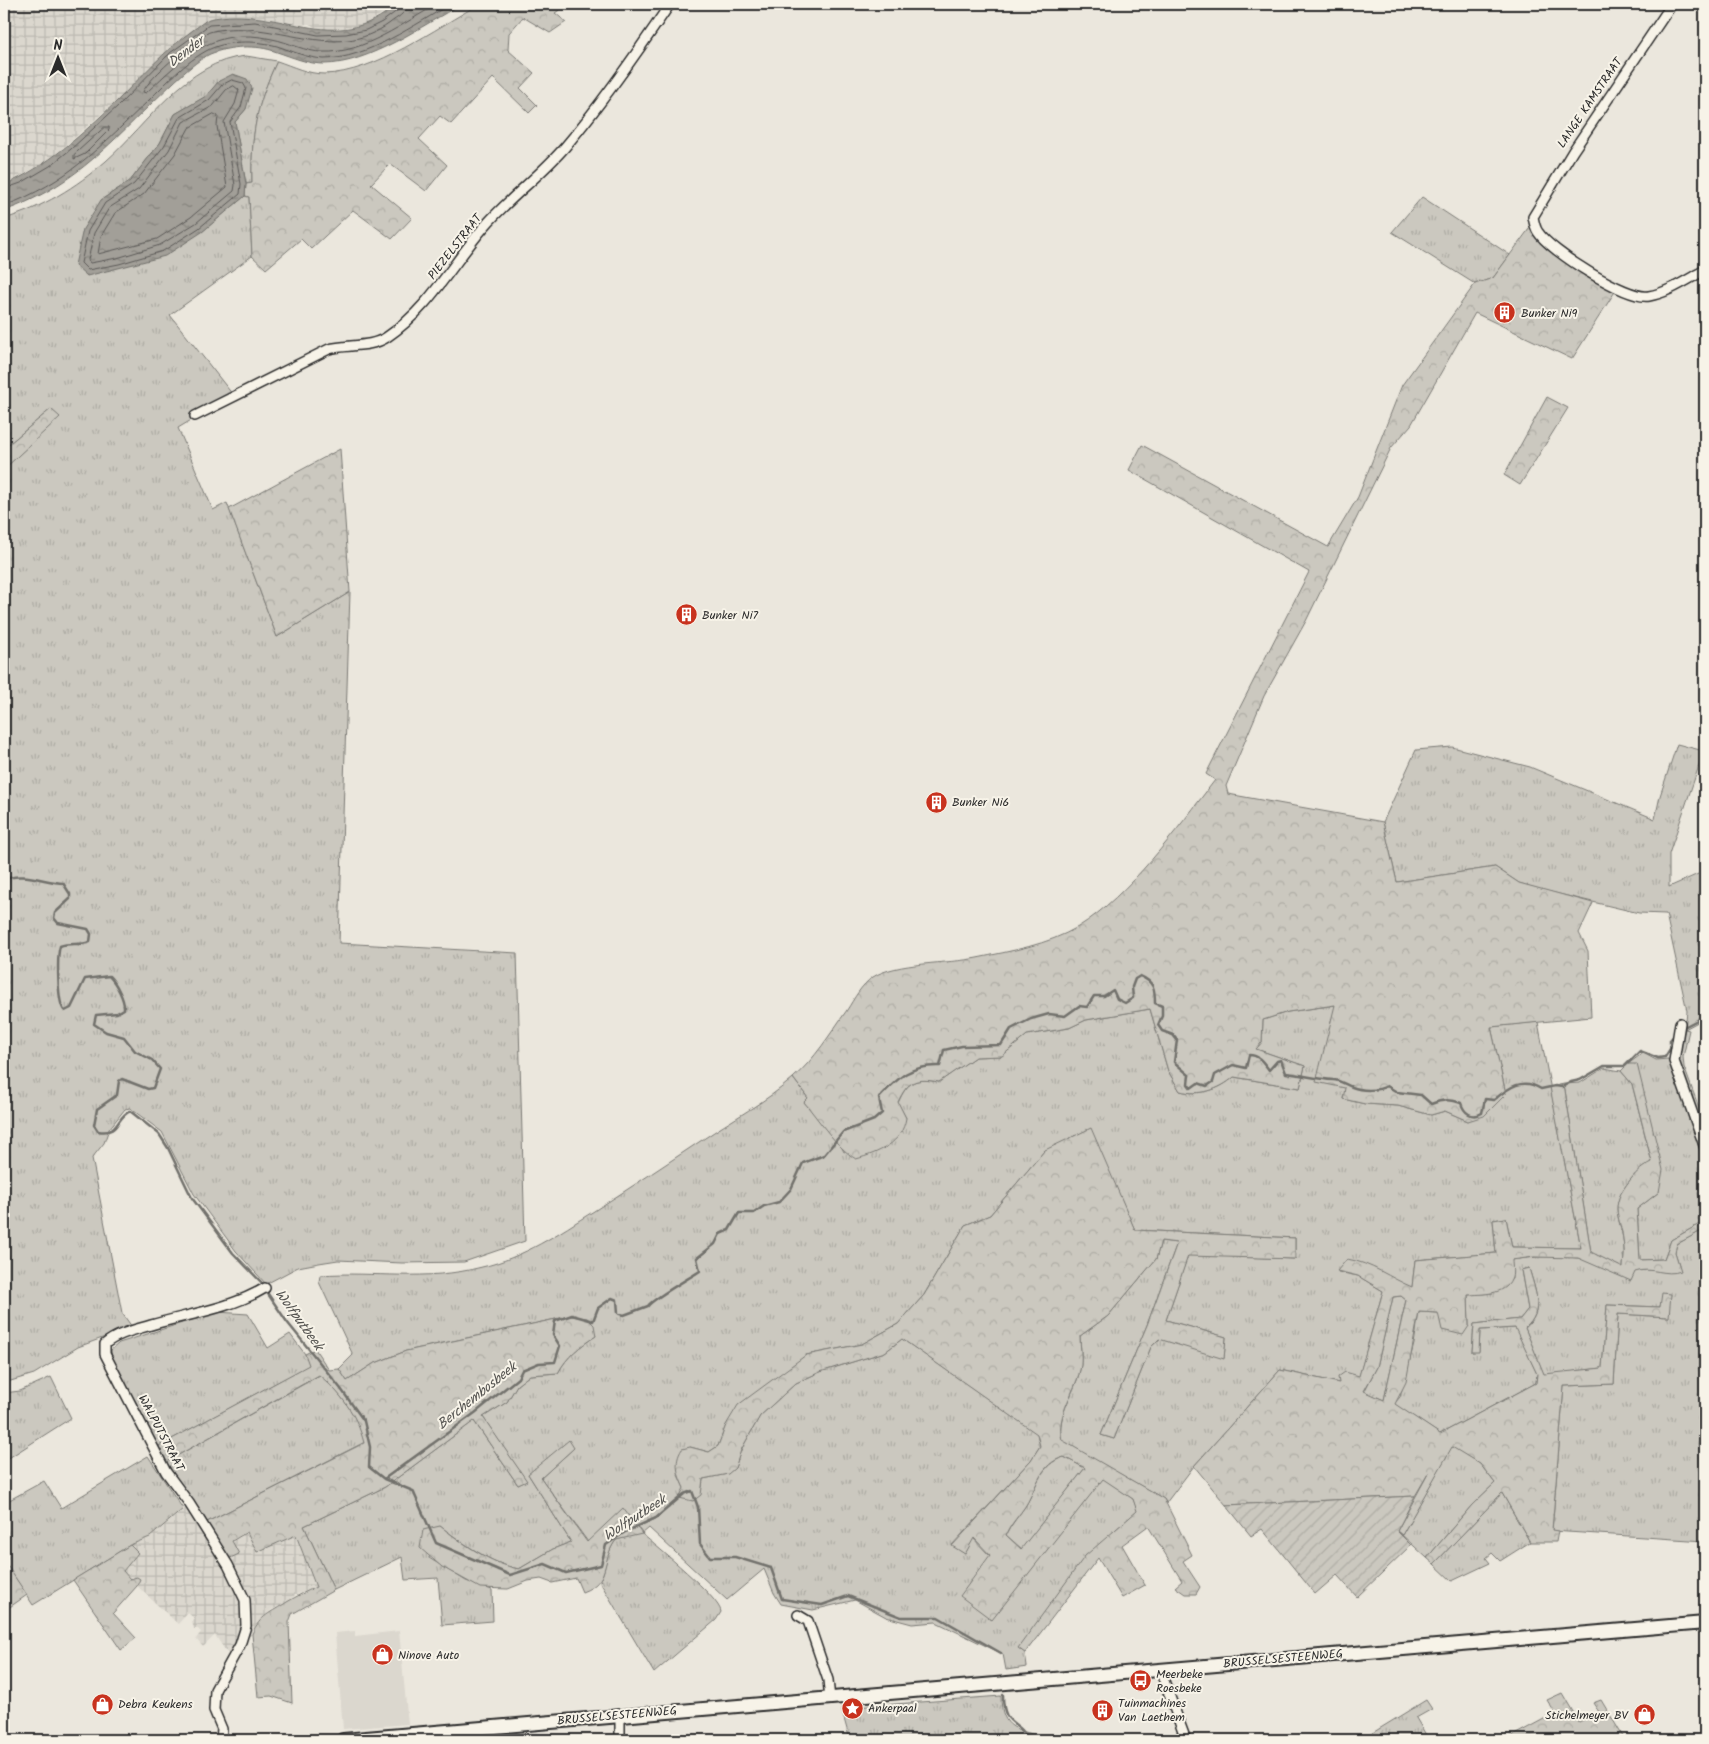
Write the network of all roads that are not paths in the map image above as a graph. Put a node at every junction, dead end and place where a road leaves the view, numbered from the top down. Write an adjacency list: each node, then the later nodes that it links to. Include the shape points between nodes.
1 (670, 4): 4 (street, PIEZELSTRAAT, via 615,83 564,147 484,227 443,284 388,337 368,344 329,349)
2 (1672, 4): 3 (street, LANGE KAMSTRAAT, via 1573,151 1533,217 1538,232 1561,253 1631,294 1650,296)
3 (1705, 270)
4 (194, 416)
5 (1680, 1023): 6 (street, via 1674,1061)
6 (1705, 1148)
7 (265, 1288): 14 (street, WALPUTSTRAAT, via 235,1303 113,1337 105,1344 105,1354 166,1472 228,1565 245,1600 246,1626 240,1645 214,1695 214,1710 222,1729)
8 (798, 1614): 11 (street, via 808,1621 828,1680)
9 (1705, 1623): 10 (main road, BRUSSELSESTEENWEG)
10 (1160, 1670): 11 (main road, BRUSSELSESTEENWEG); 17 (street)
11 (830, 1699): 12 (main road, BRUSSELSESTEENWEG)
12 (620, 1715): 13 (main road, BRUSSELSESTEENWEG); 16 (street)
13 (378, 1739): 15 (main road, BRUSSELSESTEENWEG)
14 (221, 1740)
15 (343, 1740)
16 (620, 1740)
17 (1186, 1740)

